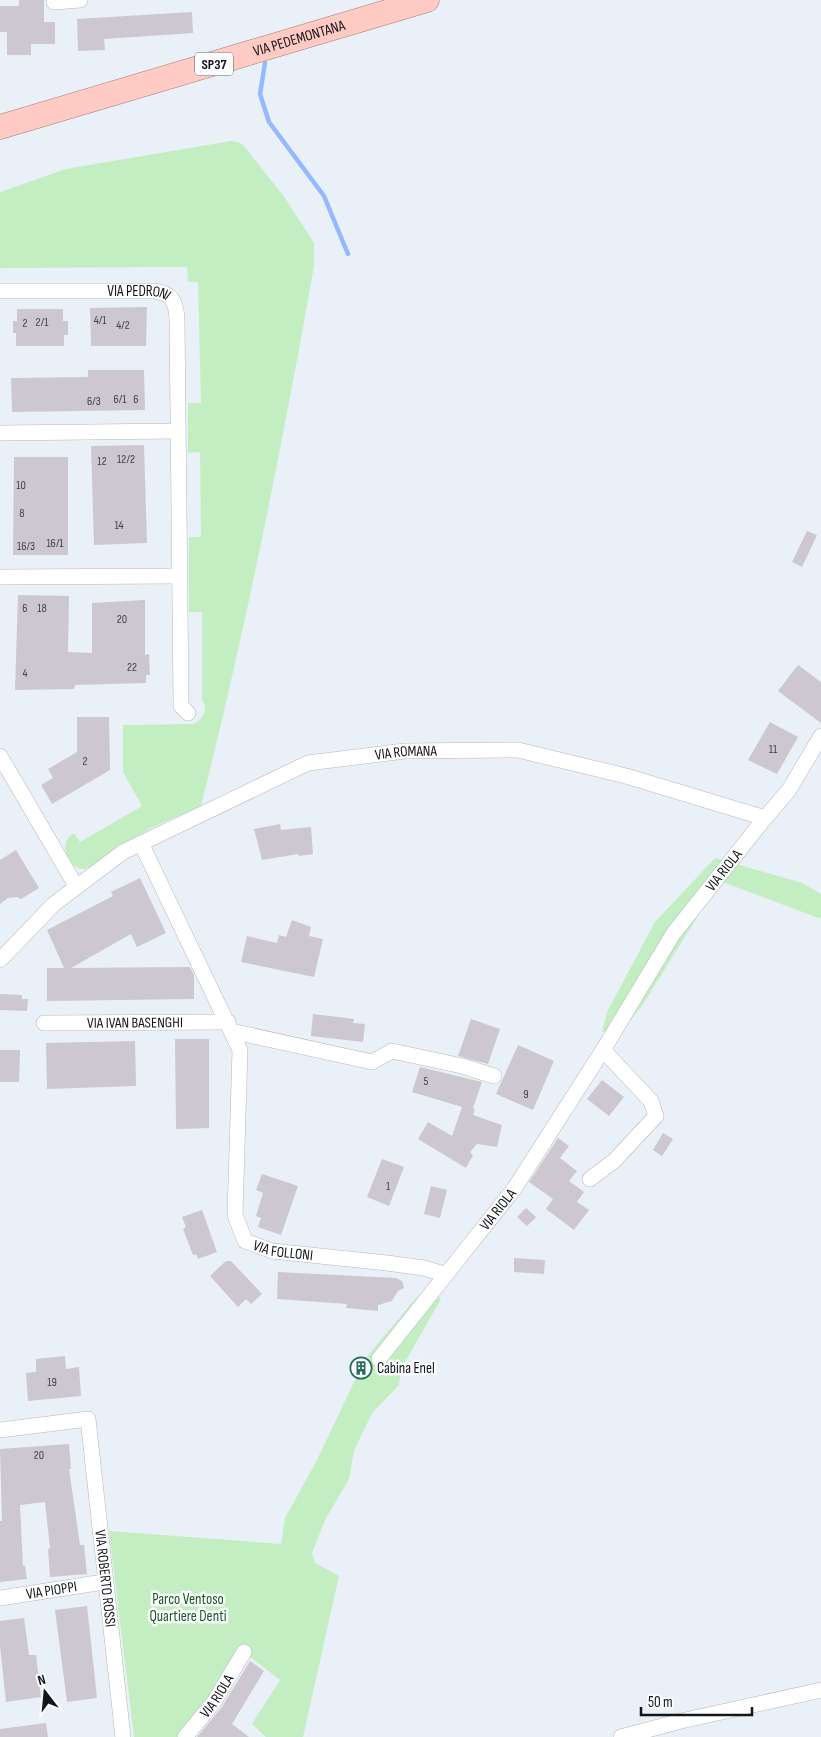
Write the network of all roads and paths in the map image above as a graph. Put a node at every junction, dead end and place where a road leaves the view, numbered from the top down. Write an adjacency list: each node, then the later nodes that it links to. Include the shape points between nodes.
1 (80, 0): 3 (street)
2 (427, 0): 4 (main road, VIA PEDEMONTANA / SP37)
3 (54, 2)
4 (0, 128)
5 (0, 291): 6 (street, VIA PEDRONI, via 154,291 168,294 176,309)
6 (178, 431): 7 (street); 8 (street, VIA PEDRONI)
7 (0, 433)
8 (179, 576): 9 (street); 10 (street, VIA PEDRONI, via 180,701)
9 (0, 577)
10 (188, 713)
11 (821, 736): 13 (street, via 789,790)
12 (0, 756): 15 (street)
13 (765, 818): 14 (street, VIA ROMANA, via 626,776 518,750 405,751 308,763); 19 (street, VIA RIOLA, via 673,934)
14 (141, 843): 15 (street, VIA ROMANA); 18 (street, VIA FOLLONI)
15 (76, 886): 16 (street, VIA ROMANA)
16 (0, 960)
17 (44, 1023): 18 (street, VIA IVAN BASENGHI)
18 (230, 1027): 20 (street, via 372,1062 392,1051); 22 (street, VIA FOLLONI, via 240,1050 235,1215 245,1240 272,1252 388,1263)
19 (603, 1050): 21 (street, via 651,1101 656,1116 614,1161); 22 (street, VIA RIOLA, via 514,1188)
20 (494, 1076)
21 (590, 1178)
22 (444, 1274): 23 (street, VIA RIOLA)
23 (379, 1359)
24 (0, 1430): 25 (street, VIA ROBERTO ROSSI, via 88,1420)
25 (104, 1582): 26 (street, VIA PIOPPI); 30 (street, VIA ROBERTO ROSSI)
26 (0, 1598)
27 (244, 1652): 31 (street, VIA RIOLA, via 214,1702)
28 (821, 1690): 29 (street)
29 (659, 1732): 32 (street)
30 (123, 1737)
31 (185, 1737)
32 (621, 1737)

